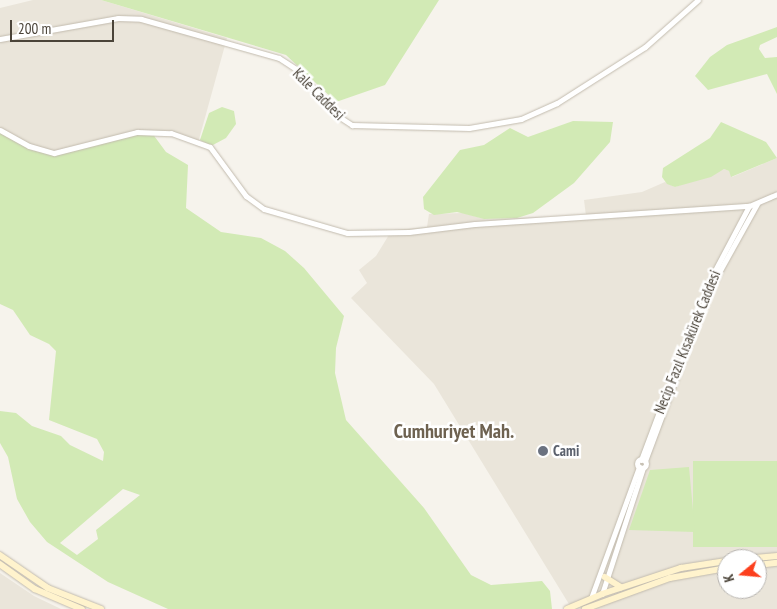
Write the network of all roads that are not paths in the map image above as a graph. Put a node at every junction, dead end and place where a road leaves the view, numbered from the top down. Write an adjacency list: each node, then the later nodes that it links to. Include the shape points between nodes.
1 (698, 0): 2 (street, Kale Caddesi, via 645,47 557,104 521,119 469,128 352,125 338,116 296,69 278,58 141,19 118,18)
2 (0, 39)
3 (0, 130): 6 (street, via 35,148 54,153 137,132 171,133 210,147 246,196 264,209 347,233 409,232 474,224)
4 (777, 194): 5 (street)
5 (756, 204): 6 (street); 7 (street, Necip Fazıl Kısakürek Caddesi, via 704,302)
6 (750, 206): 7 (street, Necip Fazıl Kısakürek Caddesi, via 700,302)
7 (643, 460): 8 (street)
8 (641, 468): 13 (street); 16 (street)
9 (0, 555): 20 (main road, via 48,588)
10 (717, 562): 14 (main road, via 680,568)
11 (0, 564): 19 (main road, via 35,589)
12 (717, 570): 17 (main road, via 678,576)
13 (605, 577): 14 (main road); 15 (street)
14 (621, 587): 15 (main road)
15 (602, 594): 16 (main road); 17 (main road)
16 (591, 598): 18 (main road); 21 (main road)
17 (604, 602): 18 (main road)
18 (594, 606): 22 (main road)
19 (82, 609)
20 (101, 609)
21 (567, 609)
22 (585, 609)

